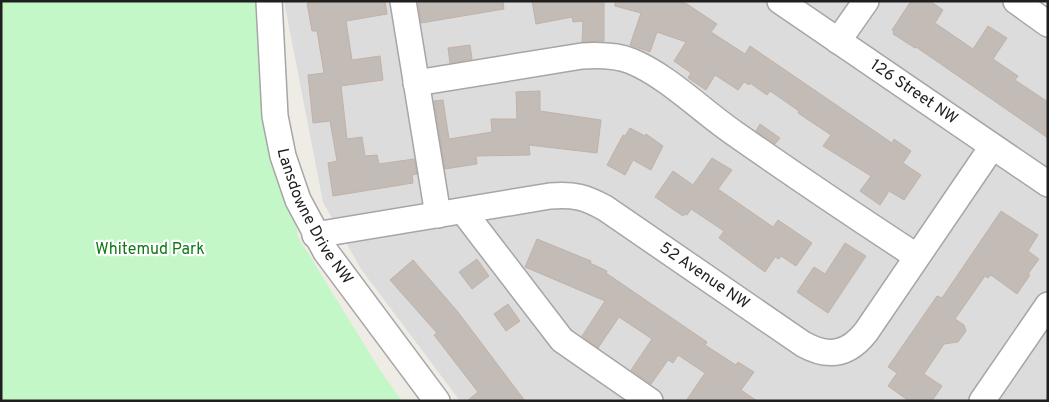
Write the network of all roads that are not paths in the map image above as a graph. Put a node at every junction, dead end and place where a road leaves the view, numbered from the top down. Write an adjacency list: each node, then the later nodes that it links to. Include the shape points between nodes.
1 (268, 1): 13 (street, Lansdowne Drive NW, via 278,136 293,188)
2 (404, 1): 8 (street)
3 (780, 1): 7 (street, 126 Street NW)
4 (866, 1): 7 (street)
5 (1016, 1): 6 (street)
6 (1048, 24)
7 (838, 41): 9 (street, 126 Street NW)
8 (416, 82): 12 (street); 14 (street, via 582,56 628,60 658,76 733,132)
9 (992, 147): 10 (street, 126 Street NW); 14 (street, 52 Avenue NW)
10 (1048, 184)
11 (463, 211): 12 (street, 52 Avenue NW); 14 (street, 52 Avenue NW, via 550,196 584,197 605,208 803,344 829,353 845,349 861,339); 17 (street, via 562,340)
12 (438, 215): 13 (street, 52 Avenue NW)
13 (315, 235): 16 (street, Lansdowne Drive NW)
14 (916, 256)
15 (1048, 304): 18 (street)
16 (437, 401)
17 (650, 401)
18 (982, 401)

